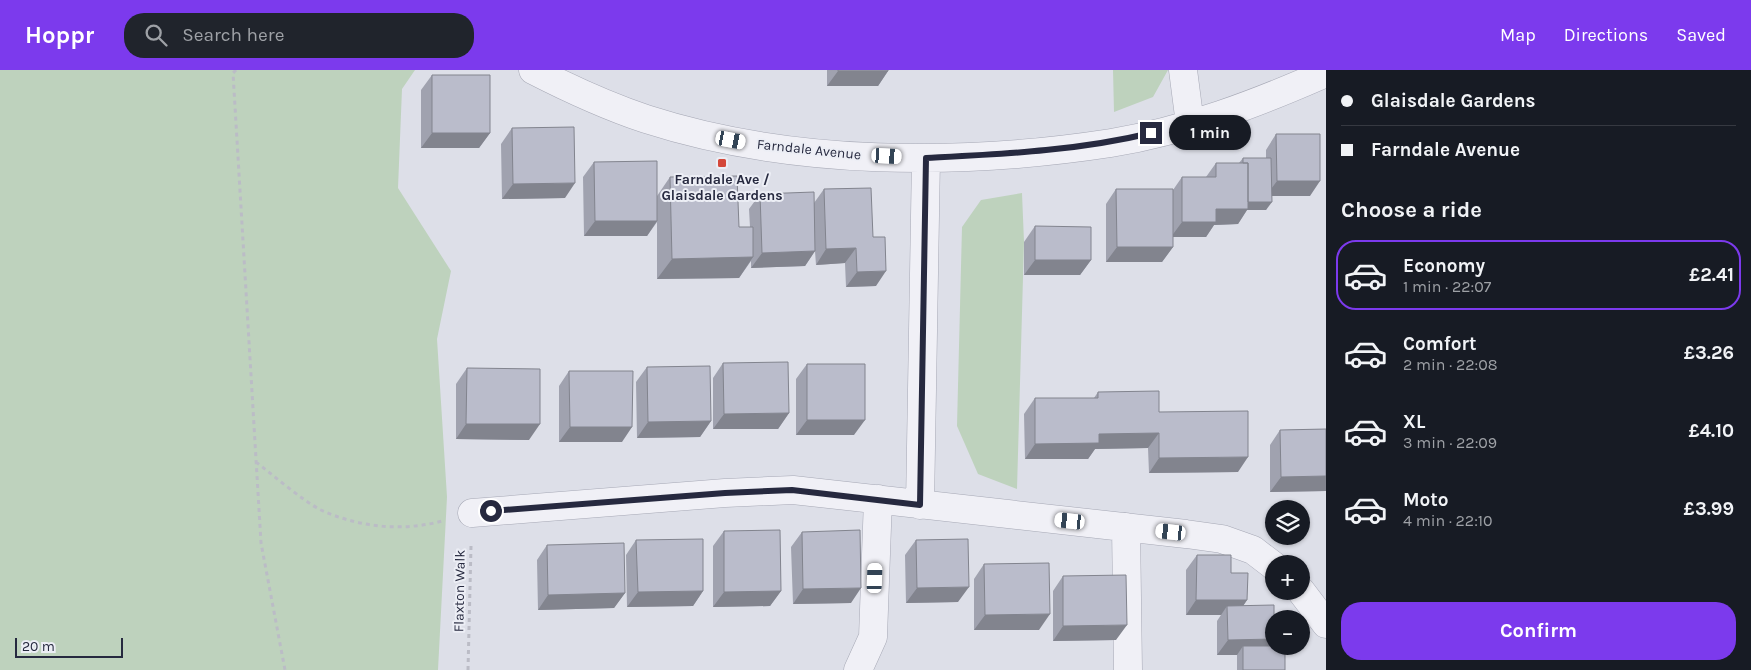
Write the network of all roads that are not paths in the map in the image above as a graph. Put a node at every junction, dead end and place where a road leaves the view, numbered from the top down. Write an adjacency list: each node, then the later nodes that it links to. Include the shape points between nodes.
1 (533, 70): 5 (street, Farndale Avenue, via 586,96 629,112 715,137 777,149)
2 (1183, 70): 4 (street)
3 (1326, 73): 4 (street, Farndale Avenue, via 1268,99)
4 (1190, 124): 5 (street, Farndale Avenue, via 1113,142 1026,153)
5 (926, 158): 7 (street)
6 (878, 499): 7 (street); 8 (street, via 792,490); 13 (street, via 873,637)
7 (920, 505): 9 (street)
8 (472, 513)
9 (1126, 527): 10 (street, via 1222,539 1253,550); 14 (street)
10 (1265, 559)
11 (1308, 600): 12 (street)
12 (1326, 624)
13 (858, 670)
14 (1128, 670)

